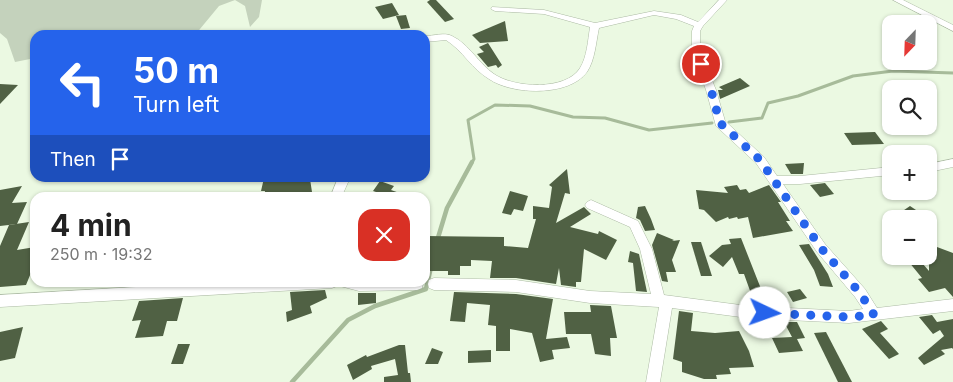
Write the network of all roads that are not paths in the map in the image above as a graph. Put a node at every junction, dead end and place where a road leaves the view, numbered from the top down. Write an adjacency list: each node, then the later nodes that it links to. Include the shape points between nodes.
1 (723, 0): 4 (street)
2 (897, 0): 6 (street)
3 (495, 9): 5 (street, via 552,13)
4 (699, 25): 5 (street, via 654,13); 11 (street, via 696,51 720,123 760,160)
5 (595, 26): 7 (street, via 582,71 562,85 538,88 507,85 495,79 448,36)
6 (953, 28)
7 (430, 38)
8 (953, 163): 9 (street)
9 (937, 166)
10 (882, 172): 11 (street)
11 (774, 180): 18 (street, via 821,248 860,293)
12 (591, 206): 16 (street, via 634,224)
13 (434, 284): 16 (street, via 516,286 590,297)
14 (245, 287): 15 (street)
15 (0, 301)
16 (663, 301): 18 (street, via 748,312 849,317); 19 (street)
17 (953, 305): 18 (street)
18 (874, 315)
19 (653, 382)

